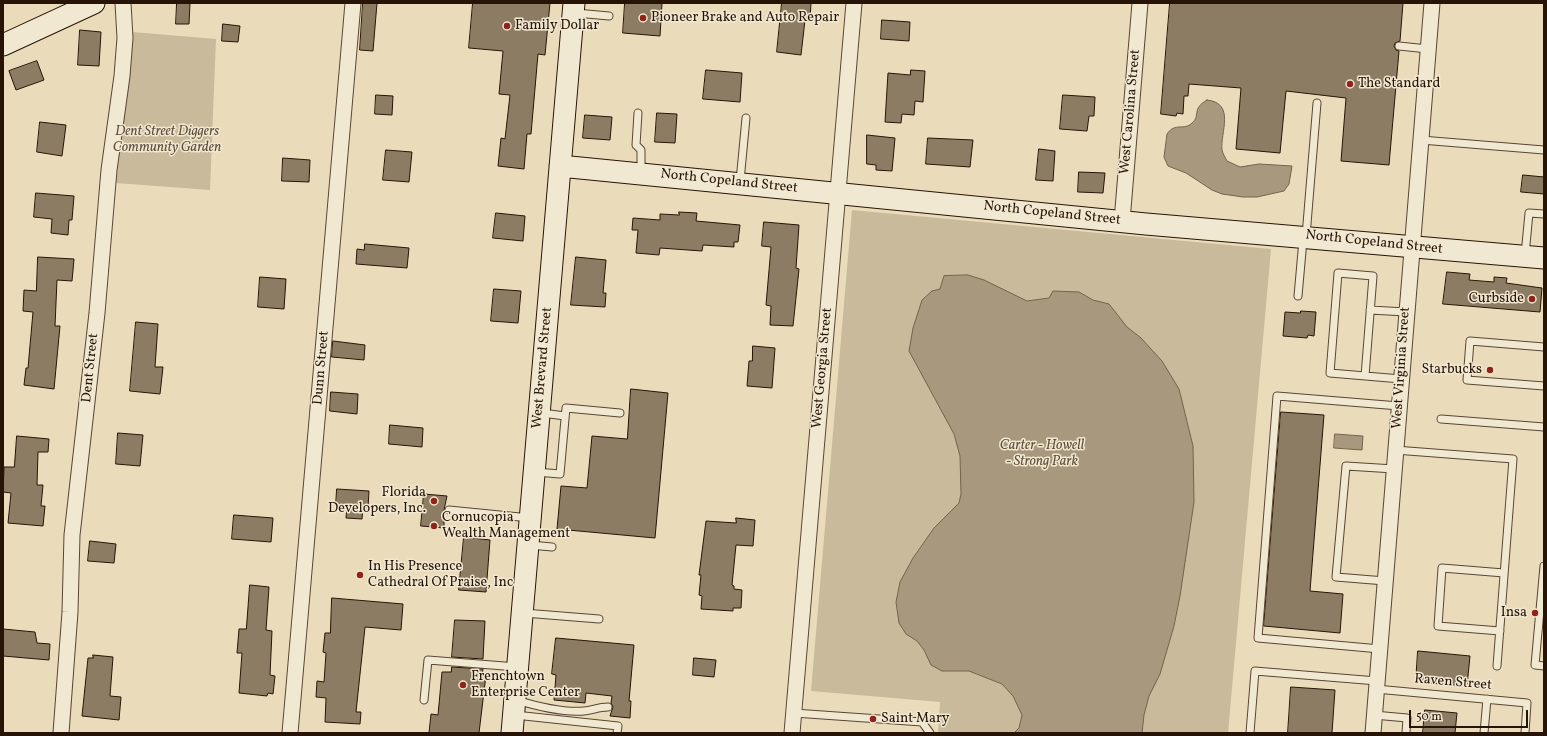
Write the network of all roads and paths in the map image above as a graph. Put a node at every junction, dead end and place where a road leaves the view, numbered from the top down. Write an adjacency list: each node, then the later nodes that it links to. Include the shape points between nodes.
1 (94, 3): 9 (street)
2 (123, 3): 64 (street, Dent Street, via 125,38 122,76 109,170 97,313 72,535 70,612)
3 (353, 3): 65 (street, Dunn Street)
4 (854, 3): 20 (street, West Georgia Street)
5 (1140, 3): 22 (street, West Carolina Street)
6 (1432, 3): 11 (street, West Virginia Street)
7 (574, 8): 8 (lane); 17 (street, West Brevard Street)
8 (609, 16)
9 (3, 45)
10 (1399, 46): 11 (lane)
11 (1428, 49): 15 (street, West Virginia Street)
12 (1317, 103): 23 (lane)
13 (638, 113): 18 (lane, via 636,144 641,150)
14 (746, 118): 19 (lane)
15 (1421, 140): 16 (lane); 24 (street, West Virginia Street)
16 (1544, 150)
17 (560, 166): 18 (street, North Copeland Street); 34 (street, West Brevard Street)
18 (641, 174): 19 (street, North Copeland Street)
19 (740, 183): 20 (street, North Copeland Street)
20 (838, 193): 22 (street, North Copeland Street); 61 (street, West Georgia Street)
21 (1544, 214): 25 (lane, via 1529,213)
22 (1122, 221): 23 (street, North Copeland Street)
23 (1305, 236): 24 (street, North Copeland Street); 26 (lane)
24 (1412, 247): 25 (street, North Copeland Street); 28 (street, West Virginia Street)
25 (1534, 257)
26 (1298, 296)
27 (1370, 310): 28 (lane); 30 (lane); 30 (lane, via 1373,276 1338,273 1330,373)
28 (1406, 312): 31 (street, West Virginia Street)
29 (1544, 347): 32 (lane, via 1470,341 1467,380)
30 (1365, 376): 31 (lane)
31 (1401, 378): 33 (street, West Virginia Street)
32 (1544, 386)
33 (1399, 406): 39 (street, West Virginia Street); 53 (lane, via 1277,396 1258,638)
34 (539, 413): 36 (lane); 41 (street, West Brevard Street)
35 (620, 413): 36 (lane, via 566,408)
36 (565, 416): 41 (lane, via 560,474)
37 (1441, 419): 38 (lane)
38 (1544, 427)
39 (1395, 450): 40 (street, West Virginia Street); 47 (lane, via 1513,459)
40 (1394, 469): 48 (street, West Virginia Street); 48 (lane, via 1346,466 1336,577)
41 (534, 472): 43 (street, West Brevard Street)
42 (449, 510): 43 (lane)
43 (530, 518): 44 (street, West Brevard Street)
44 (527, 544): 45 (lane); 50 (street, West Brevard Street)
45 (552, 547)
46 (1544, 566): 49 (lane)
47 (1504, 573): 52 (lane); 52 (lane, via 1442,568 1438,626)
48 (1385, 581): 53 (street, West Virginia Street)
49 (1543, 596): 55 (lane, via 1535,665)
50 (522, 613): 51 (lane); 56 (street, West Brevard Street)
51 (599, 619)
52 (1500, 631): 54 (lane)
53 (1380, 649): 57 (street, West Virginia Street)
54 (1497, 666)
55 (1544, 666)
56 (517, 667): 59 (lane, via 428,660); 63 (street, West Brevard Street)
57 (1377, 685): 58 (lane, Raven Street); 62 (street, West Virginia Street); 69 (lane, Raven Street, via 1255,671)
58 (1487, 699): 72 (lane); 73 (lane, Raven Street, via 1527,703)
59 (424, 700)
60 (608, 707): 63 (lane, via 598,706 584,711 549,708)
61 (794, 713): 67 (street, West Georgia Street); 68 (lane, via 922,722)
62 (1374, 715): 70 (street, West Virginia Street); 71 (lane, via 1407,718)
63 (513, 716): 66 (lane, via 618,726)
64 (61, 733)
65 (290, 733)
66 (617, 733)
67 (792, 733)
68 (930, 733)
69 (1250, 733)
70 (1373, 733)
71 (1406, 733)
72 (1484, 733)
73 (1524, 733)

